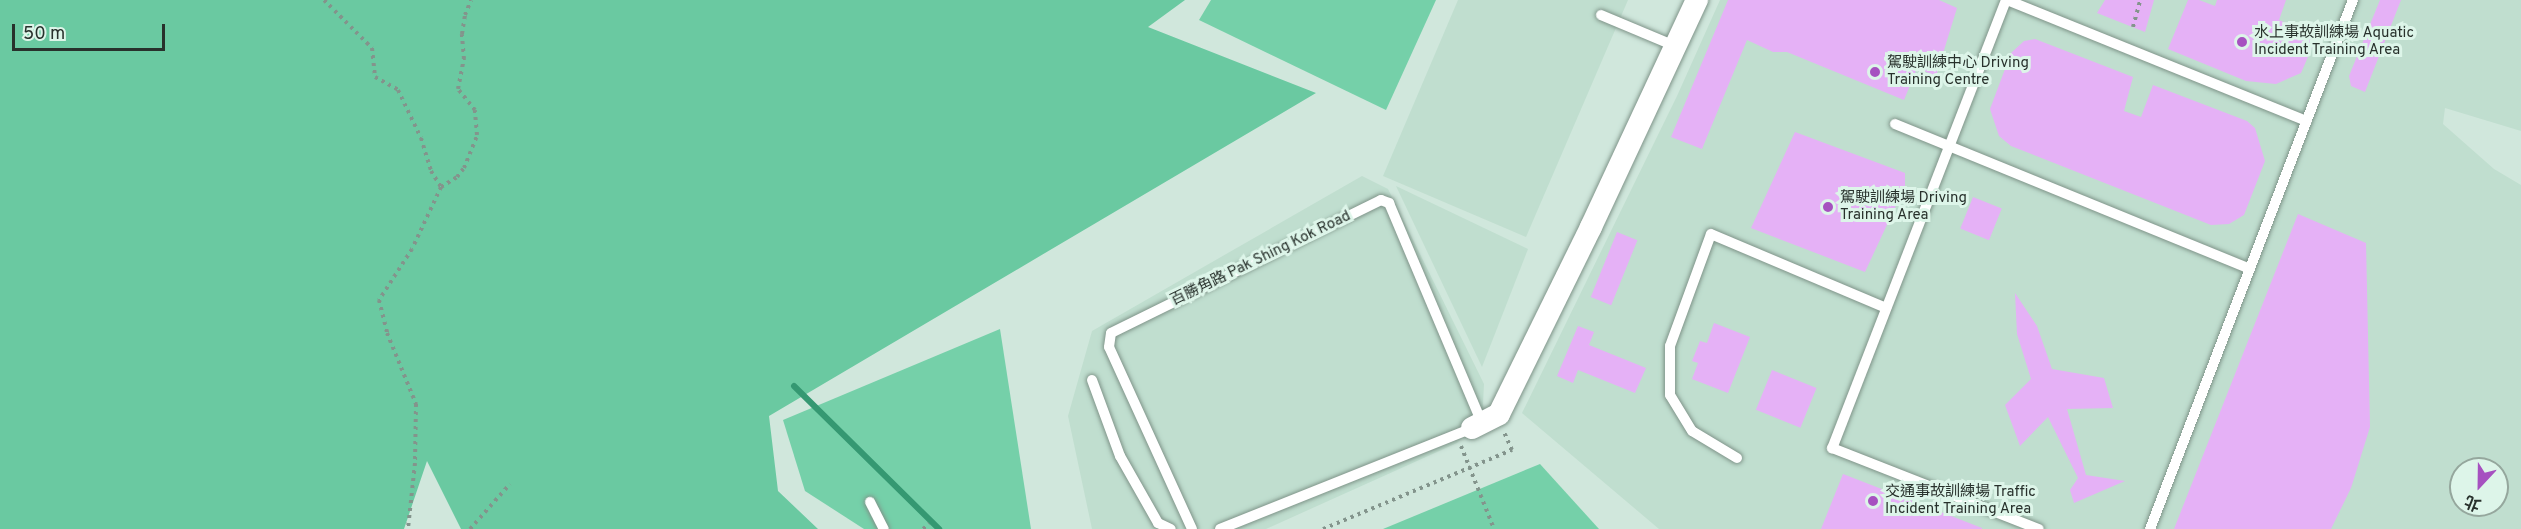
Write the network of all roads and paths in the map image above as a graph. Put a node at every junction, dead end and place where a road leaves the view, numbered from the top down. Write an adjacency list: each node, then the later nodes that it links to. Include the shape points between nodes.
1 (324, 0): 13 (path, via 372,48 375,77 398,90)
2 (471, 0): 13 (path, via 462,34 464,59 458,88 475,110 477,135 464,168)
3 (1696, 0): 9 (street)
4 (2006, 0): 10 (lane); 12 (lane)
5 (2140, 0): 8 (path)
6 (2353, 0): 10 (lane)
7 (1601, 15): 9 (lane)
8 (2133, 27)
9 (1675, 46): 17 (street, via 1591,227)
10 (2307, 121): 14 (lane)
11 (1895, 124): 12 (lane)
12 (1948, 147): 14 (lane); 15 (lane)
13 (441, 187): 23 (path, via 412,249 379,300 387,333 416,404)
14 (2250, 269): 33 (lane)
15 (1886, 308): 18 (lane, via 1711,234 1670,346 1670,395 1692,431); 32 (lane, via 1832,448)
16 (1092, 380): 27 (lane, via 1120,456 1158,523)
17 (1484, 422): 19 (path, via 1512,450); 28 (lane, 百勝角路 Pak Shing Kok Road, via 1389,203 1381,200 1111,333 1109,346); 29 (lane)
18 (1737, 458)
19 (1469, 466): 30 (path); 31 (path)
20 (510, 484): 24 (path)
21 (870, 502): 25 (lane)
22 (929, 524): 26 (path)
23 (408, 529)
24 (470, 529)
25 (884, 529)
26 (922, 529)
27 (1171, 529)
28 (1192, 529)
29 (1220, 529)
30 (1323, 529)
31 (1494, 529)
32 (2039, 529)
33 (2150, 529)

